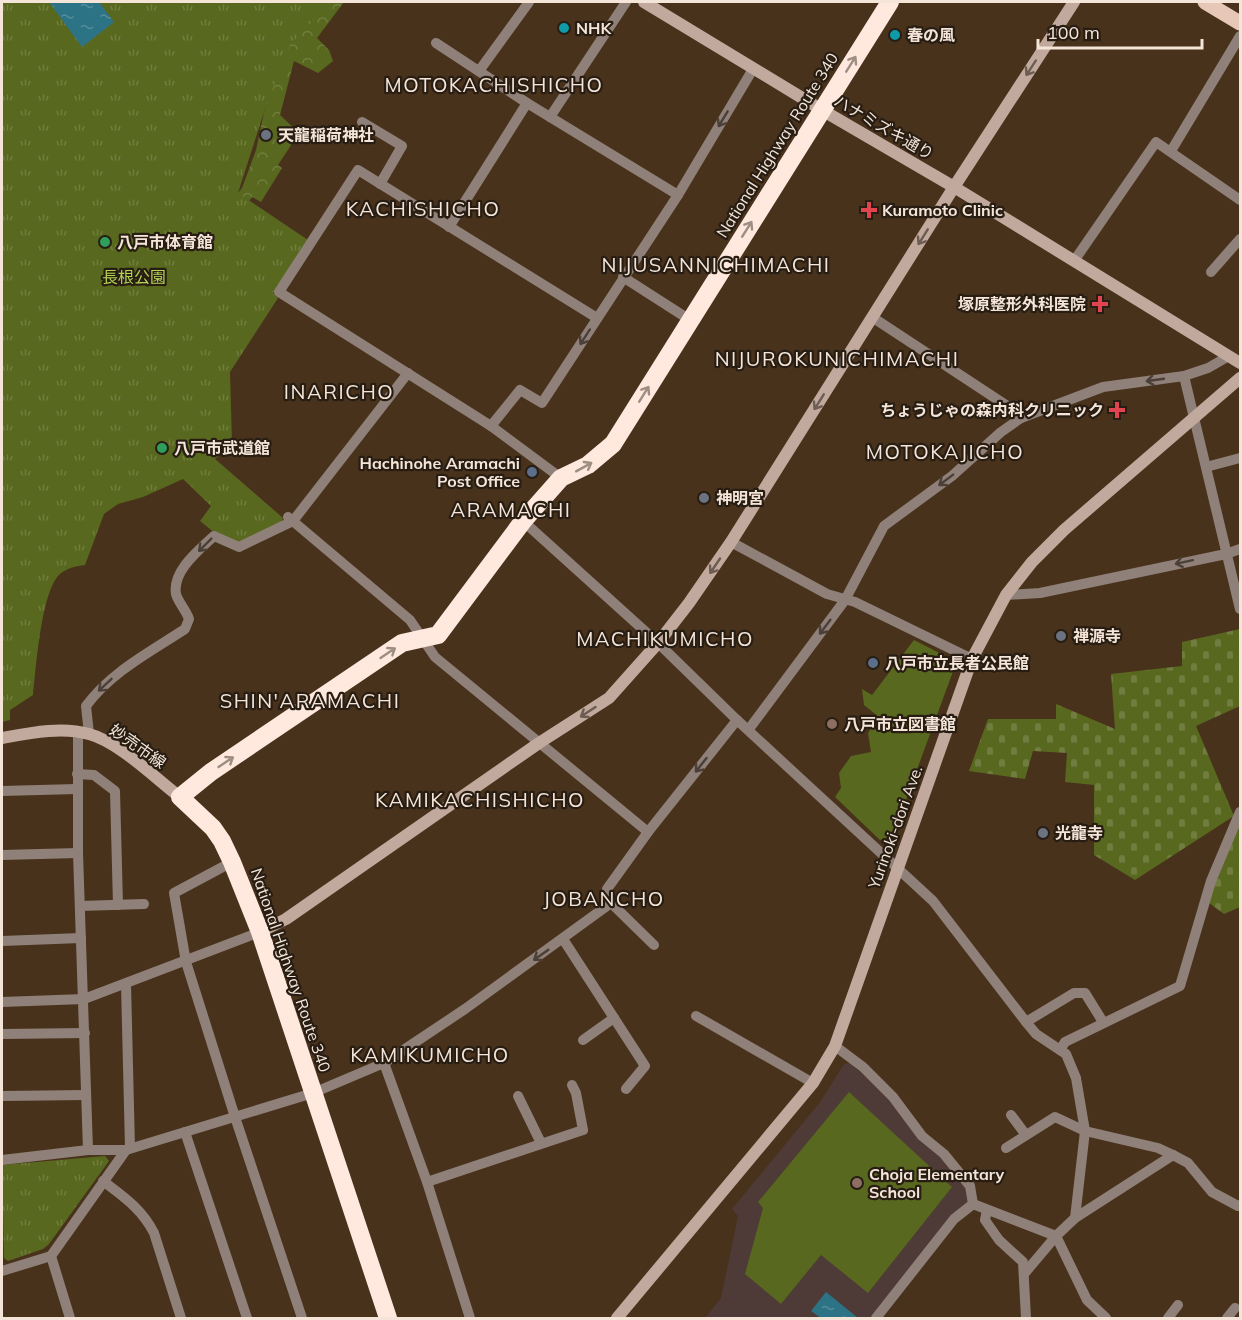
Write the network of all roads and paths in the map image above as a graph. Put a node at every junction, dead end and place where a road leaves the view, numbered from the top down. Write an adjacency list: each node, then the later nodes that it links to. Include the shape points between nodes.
1 (529, 2): 11 (street)
2 (626, 2): 14 (street)
3 (644, 2): 10 (street, ハナミズキ通り)
4 (890, 2): 13 (highway, National Highway Route 340, one-way to 4)
5 (1074, 2): 18 (street, one-way to 18)
6 (1205, 2): 7 (main road)
7 (1240, 23)
8 (1240, 36): 16 (street)
9 (436, 43): 11 (street)
10 (753, 69): 13 (street, ハナミズキ通り); 19 (street, one-way to 19)
11 (479, 71): 12 (street)
12 (527, 103): 14 (street); 21 (street)
13 (822, 110): 18 (street, ハナミズキ通り); 28 (highway, National Highway Route 340, one-way to 13)
14 (550, 117): 19 (street)
15 (362, 122): 17 (street, via 402,146)
16 (1172, 151): 20 (street); 23 (street, via 1156,142)
17 (380, 184): 21 (street); 31 (street, via 358,170 279,292)
18 (954, 187): 23 (street, ハナミズキ通り); 26 (street, one-way to 26)
19 (678, 195): 25 (street)
20 (1240, 200)
21 (450, 227): 27 (street)
22 (1240, 239): 24 (street)
23 (1074, 261): 29 (street, ハナミズキ通り)
24 (1211, 272)
25 (624, 277): 27 (street); 28 (street)
26 (872, 317): 35 (street); 42 (street, one-way to 42)
27 (597, 318): 36 (street, one-way to 36, via 542,403 520,390)
28 (690, 320): 39 (highway, National Highway Route 340, one-way to 28, via 588,465 613,444)
29 (1229, 356): 30 (street, ハナミズキ通り); 32 (street)
30 (1240, 363)
31 (408, 373): 36 (street); 40 (street)
32 (1184, 376): 34 (street); 35 (street, one-way to 35, via 1103,387)
33 (1240, 378): 34 (street, Yurinoki-dori Ave.)
34 (1195, 417): 38 (street); 45 (street, Yurinoki-dori Ave., via 1064,530)
35 (1021, 418): 46 (street, one-way to 46, via 884,526)
36 (491, 426): 39 (street)
37 (1240, 458): 38 (street)
38 (1206, 467): 44 (street)
39 (561, 478): 41 (highway, National Highway Route 340)
40 (291, 519): 48 (street, via 410,620); 53 (street, one-way to 53, via 239,547 214,536 178,577 176,592 189,619 185,629 117,674 95,694 86,706)
41 (523, 521): 48 (highway, National Highway Route 340, via 438,635); 49 (street)
42 (731, 542): 46 (street); 49 (street, one-way to 49)
43 (1240, 549): 44 (street)
44 (1226, 554): 45 (street, one-way to 45, via 1040,593); 47 (street)
45 (1006, 595): 50 (street, Yurinoki-dori Ave.)
46 (845, 600): 50 (street); 52 (street, one-way to 52)
47 (1240, 609)
48 (424, 640): 55 (street, via 435,657); 59 (highway, National Highway Route 340, one-way to 48, via 402,643)
49 (658, 643): 51 (street); 55 (street, one-way to 55, via 609,698)
50 (972, 659): 65 (street, Yurinoki-dori Ave.)
51 (737, 720): 52 (street); 61 (street, one-way to 61)
52 (749, 729): 65 (street)
53 (83, 733): 54 (street, 妙売市線, via 50,731); 56 (street); 59 (street, 妙売市線, via 108,741)
54 (2, 738)
55 (539, 743): 61 (street); 70 (street, via 286,919)
56 (77, 774): 57 (street); 68 (street, via 94,774 115,790)
57 (77, 789): 58 (street); 62 (street)
58 (2, 791)
59 (180, 797): 64 (highway, National Highway Route 340, via 213,828)
60 (1240, 812): 82 (street, via 1211,881 1180,986)
61 (648, 832): 66 (street, via 607,889)
62 (78, 853): 63 (street); 69 (street)
63 (2, 855)
64 (232, 862): 70 (highway, National Highway Route 340); 75 (street, via 174,893)
65 (898, 868): 81 (street, via 933,901); 86 (street, Yurinoki-dori Ave.)
66 (611, 903): 72 (street); 74 (street)
67 (144, 904): 68 (street)
68 (118, 905): 69 (street)
69 (80, 906): 71 (street)
70 (260, 932): 75 (street); 92 (highway, National Highway Route 340)
71 (81, 938): 73 (street); 77 (street)
72 (563, 939): 80 (street); 88 (street, one-way to 88)
73 (2, 941)
74 (654, 945)
75 (186, 962): 76 (street); 97 (street)
76 (126, 984): 77 (street); 103 (street)
77 (84, 999): 78 (street); 83 (street)
78 (2, 1002)
79 (696, 1016): 89 (street)
80 (614, 1017): 85 (street); 91 (street, via 645,1066)
81 (1026, 1022): 82 (street, via 1074,993 1085,993); 87 (street)
82 (1103, 1022): 87 (street, via 1065,1041)
83 (85, 1033): 84 (street); 93 (street)
84 (2, 1034)
85 (583, 1040)
86 (835, 1046): 89 (street, Yurinoki-dori Ave.); 109 (street, via 893,1097 922,1136 944,1154 970,1186)
87 (1060, 1050): 98 (street, via 1066,1054 1076,1078)
88 (384, 1063): 92 (street); 108 (street)
89 (813, 1083): 125 (street, Yurinoki-dori Ave.)
90 (572, 1085): 101 (street, via 584,1130)
91 (626, 1089)
92 (312, 1093): 97 (street); 123 (highway, National Highway Route 340)
93 (86, 1095): 94 (street); 104 (street)
94 (2, 1096)
95 (518, 1096): 101 (street)
96 (1011, 1115): 100 (street)
97 (235, 1117): 99 (street); 119 (street)
98 (1085, 1131): 100 (street, via 1055,1117); 105 (street); 112 (street)
99 (185, 1132): 103 (street); 122 (street)
100 (1026, 1135): 102 (street)
101 (541, 1143): 108 (street)
102 (1006, 1148)
103 (128, 1149): 104 (street); 107 (street)
104 (88, 1150): 106 (street)
105 (1173, 1155): 110 (street, via 1188,1163 1212,1192); 112 (street)
106 (2, 1160)
107 (103, 1181): 114 (street); 121 (street, via 132,1202 148,1221)
108 (427, 1182): 124 (street)
109 (973, 1203): 111 (street); 126 (street, via 954,1219)
110 (1240, 1205)
111 (987, 1210): 113 (street); 116 (street, via 985,1220 999,1240 1023,1262)
112 (1075, 1218): 113 (street)
113 (1056, 1236): 116 (street); 128 (street, via 1087,1300)
114 (51, 1256): 115 (street); 120 (street)
115 (2, 1271)
116 (1024, 1274): 127 (street)
117 (1178, 1305): 129 (street)
118 (1235, 1308): 130 (street)
119 (298, 1317)
120 (70, 1318)
121 (181, 1318)
122 (247, 1318)
123 (388, 1318)
124 (470, 1318)
125 (617, 1318)
126 (876, 1318)
127 (1026, 1318)
128 (1106, 1318)
129 (1168, 1318)
130 (1227, 1318)

